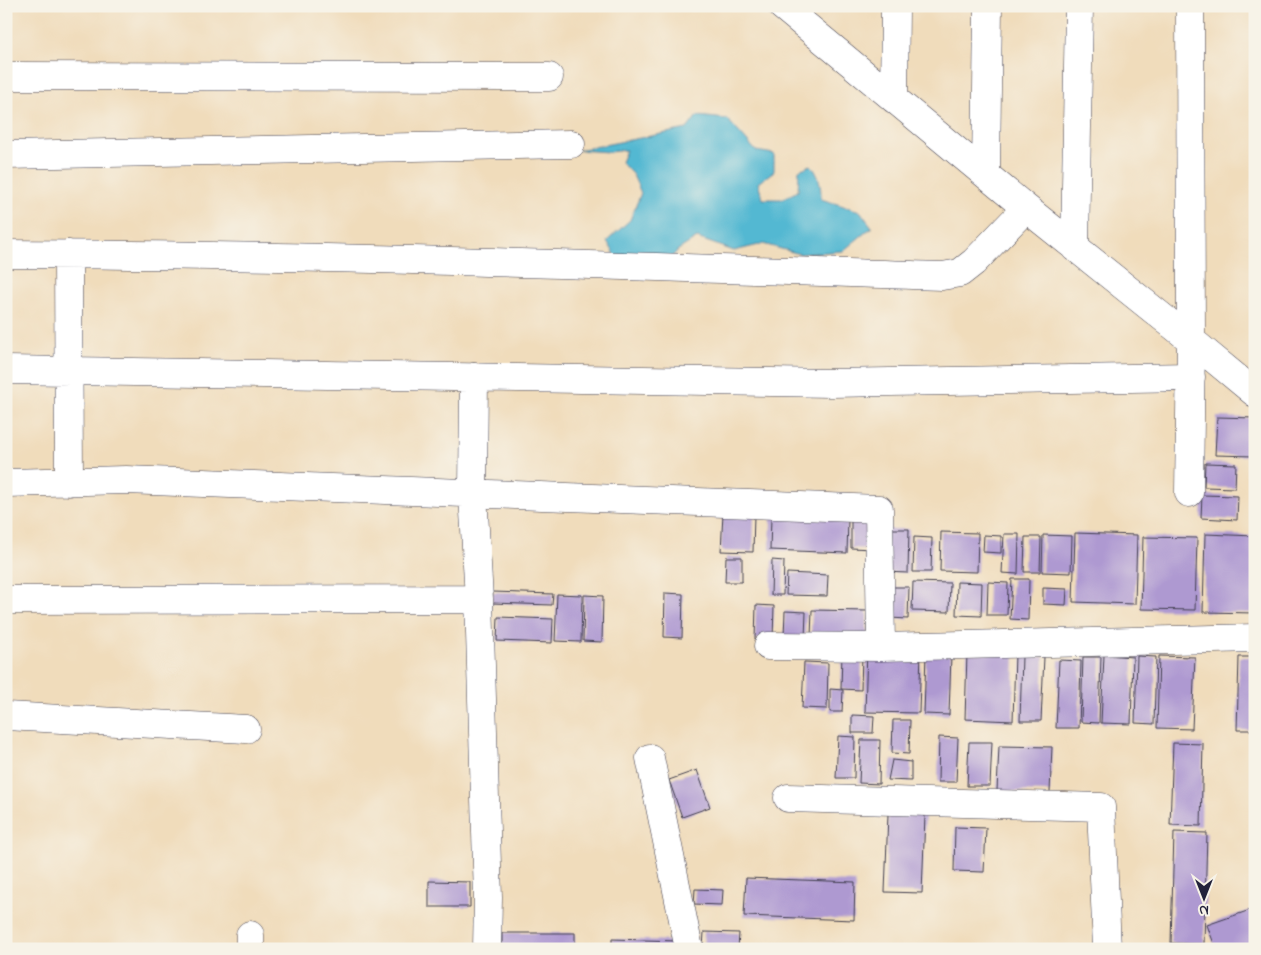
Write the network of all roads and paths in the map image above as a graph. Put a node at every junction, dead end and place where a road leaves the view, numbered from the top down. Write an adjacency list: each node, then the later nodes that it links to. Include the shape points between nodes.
1 (782, 6): 6 (street)
2 (895, 6): 9 (street)
3 (988, 6): 12 (street)
4 (1079, 6): 14 (street)
5 (1190, 6): 17 (street)
6 (803, 15): 9 (street)
7 (6, 76): 8 (street)
8 (549, 77)
9 (894, 98): 12 (street)
10 (571, 144): 11 (street)
11 (6, 156)
12 (986, 174): 13 (street)
13 (1026, 208): 14 (street); 16 (street, via 974,262 960,273 942,276)
14 (1075, 248): 17 (street)
15 (6, 254): 16 (street)
16 (68, 254): 19 (street)
17 (1192, 340): 20 (street); 22 (street)
18 (6, 370): 19 (street)
19 (69, 372): 21 (street); 23 (street)
20 (1191, 376): 21 (street, via 831,383); 25 (street)
21 (474, 377): 26 (street)
22 (1255, 393)
23 (69, 482): 24 (street); 26 (street, via 126,480)
24 (6, 483)
25 (1189, 493)
26 (473, 494): 27 (street); 31 (street, via 879,510)
27 (479, 599): 28 (street); 36 (street)
28 (6, 600)
29 (1255, 638): 31 (street)
30 (768, 646): 31 (street)
31 (881, 647)
32 (6, 716): 33 (street)
33 (246, 730)
34 (650, 758): 37 (street)
35 (788, 798): 38 (street, via 1101,807)
36 (487, 949)
37 (689, 949)
38 (1107, 949)

